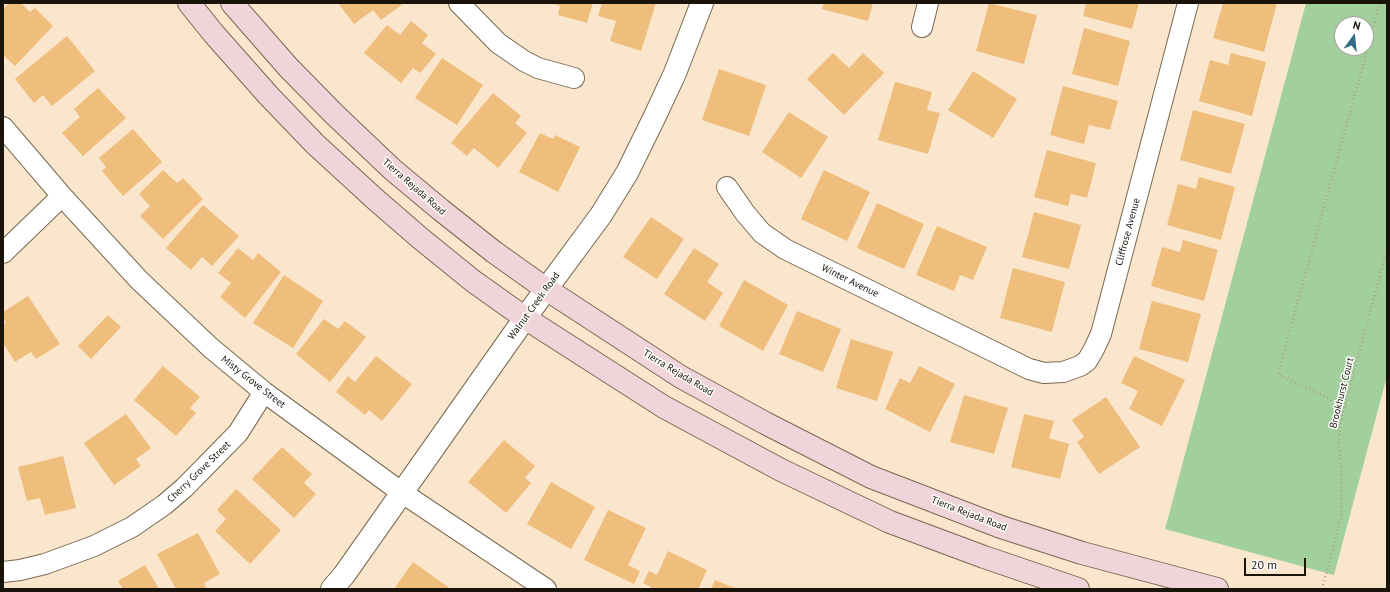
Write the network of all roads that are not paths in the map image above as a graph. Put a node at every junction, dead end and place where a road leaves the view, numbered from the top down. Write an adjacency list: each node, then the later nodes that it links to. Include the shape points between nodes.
1 (189, 3): 14 (main road, via 268,95 320,149 420,238 473,281)
2 (232, 3): 13 (main road, Tierra Rejada Road, via 288,67 394,170 494,252)
3 (459, 3): 8 (street, via 498,43 524,61 538,68)
4 (702, 3): 13 (street, Walnut Creek Road, via 675,73 627,173 601,215)
5 (928, 3): 7 (street)
6 (1188, 3): 15 (street, Cliffrose Avenue, via 1103,326 1094,349 1087,361 1080,366 1063,372 1044,373 1029,369)
7 (922, 27)
8 (574, 78)
9 (3, 127): 11 (street, Misty Grove Street)
10 (727, 187): 15 (street, Winter Avenue, via 762,233 785,249)
11 (62, 196): 12 (street); 16 (street, Misty Grove Street, via 139,280)
12 (3, 254)
13 (546, 289): 14 (street, Walnut Creek Road); 22 (main road, Tierra Rejada Road, via 681,377 871,477 1001,527 1082,553)
14 (525, 318): 17 (street, Walnut Creek Road); 21 (main road, via 664,407 781,470 890,522)
15 (993, 351)
16 (264, 392): 17 (street, Misty Grove Street); 18 (street, Cherry Grove Street, via 238,434 164,505 132,527 94,546 45,564)
17 (401, 492): 19 (street, Walnut Creek Road); 20 (street, Misty Grove Street)
18 (3, 572)
19 (332, 589)
20 (546, 589)
21 (1078, 589)
22 (1217, 589)

